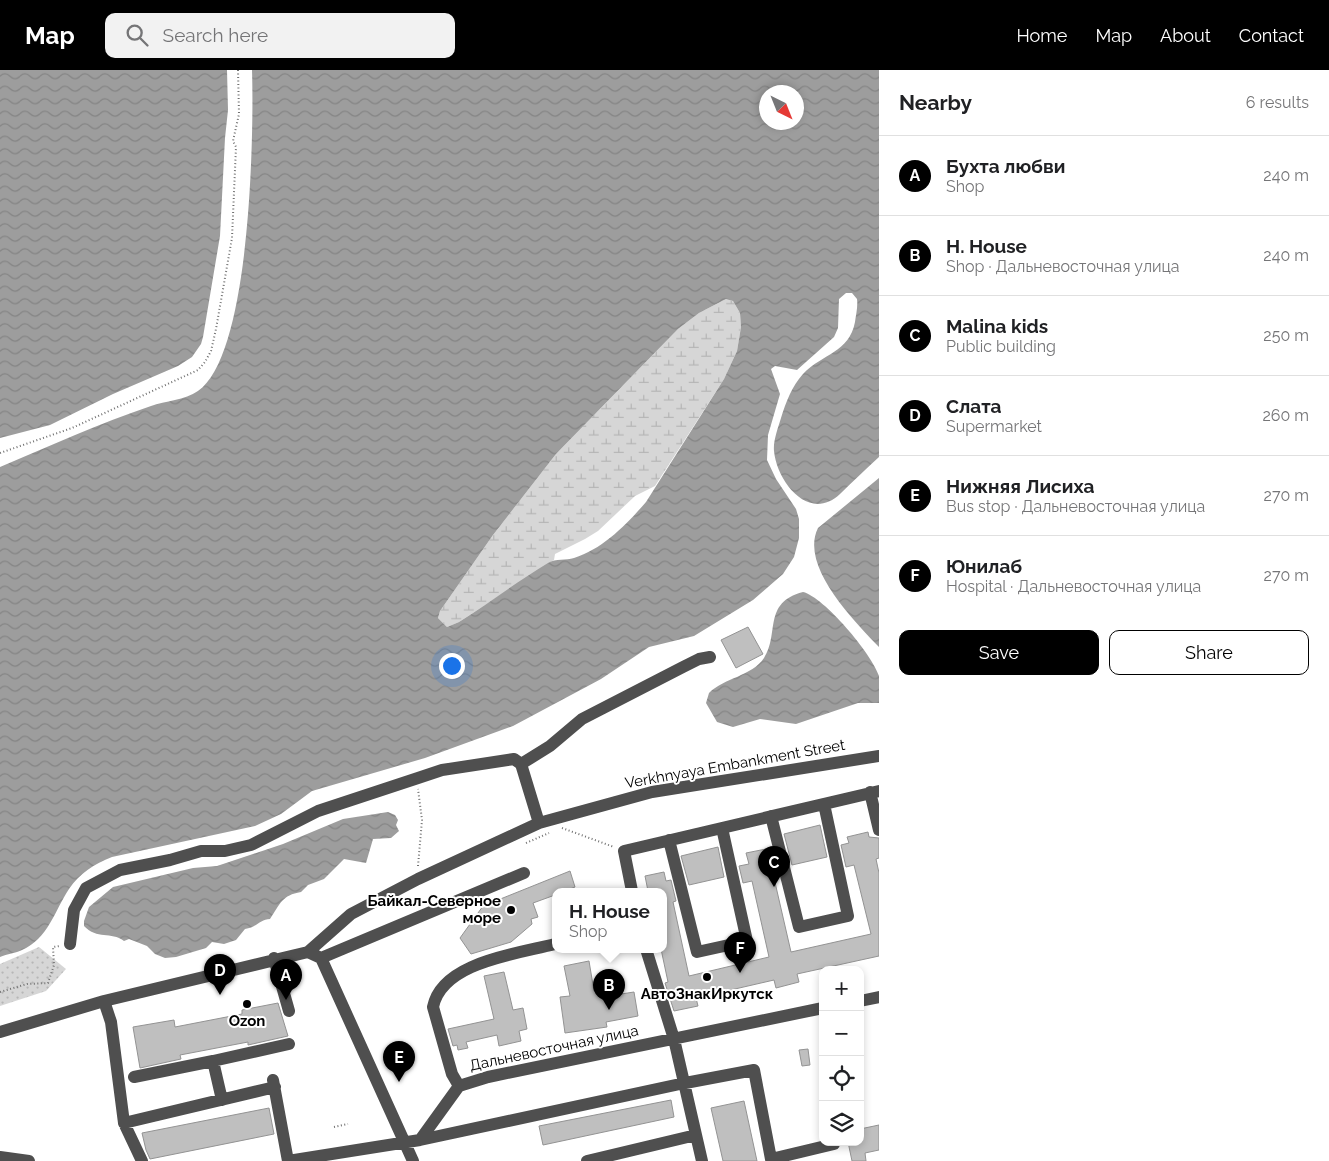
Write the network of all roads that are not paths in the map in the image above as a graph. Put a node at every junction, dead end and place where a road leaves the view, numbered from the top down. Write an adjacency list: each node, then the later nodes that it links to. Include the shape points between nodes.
1 (710, 657): 3 (street, via 700,659 582,719 550,746)
2 (879, 756): 7 (street, Verkhnyaya Embankment Street, via 652,792)
3 (521, 764): 7 (street); 13 (street, via 514,759 442,770 318,811 251,845 225,851 201,851 120,870 86,888 74,910)
4 (874, 792): 5 (street); 9 (street)
5 (824, 804): 6 (street); 6 (street, via 848,916 799,927)
6 (771, 816): 8 (street)
7 (539, 823): 15 (street, Verkhnyaya Embankment Street, via 350,914)
8 (722, 828): 10 (street); 10 (street, via 747,941 697,952)
9 (879, 830)
10 (669, 840): 12 (street, via 624,851)
11 (524, 874): 18 (street)
12 (631, 888)
13 (70, 944)
14 (552, 945): 30 (street, via 472,966 442,985 433,1007 452,1074)
15 (308, 952): 17 (street); 18 (street)
16 (647, 953): 25 (street)
17 (274, 958): 21 (street); 23 (street)
18 (321, 958): 35 (street)
19 (879, 997): 20 (street)
20 (864, 1000)
21 (104, 1001): 24 (street); 32 (street, via 110,1022)
22 (819, 1009): 25 (street, Дальневосточная улица)
23 (289, 1011)
24 (0, 1032)
25 (674, 1039): 29 (street); 30 (street, Дальневосточная улица, via 488,1077)
26 (289, 1044): 27 (street)
27 (213, 1061): 28 (street); 31 (street)
28 (134, 1077)
29 (684, 1083): 33 (street); 34 (street); 36 (street, via 754,1070 771,1159)
30 (459, 1086): 34 (street, Дальневосточная улица)
31 (222, 1100): 32 (street); 40 (street, via 274,1083)
32 (124, 1123): 39 (street)
33 (696, 1136): 42 (street); 43 (street)
34 (420, 1140): 35 (street)
35 (405, 1142): 40 (street); 41 (street)
36 (826, 1146)
37 (0, 1157): 38 (street)
38 (29, 1161)
39 (142, 1161)
40 (288, 1161)
41 (413, 1161)
42 (586, 1161)
43 (702, 1161)

